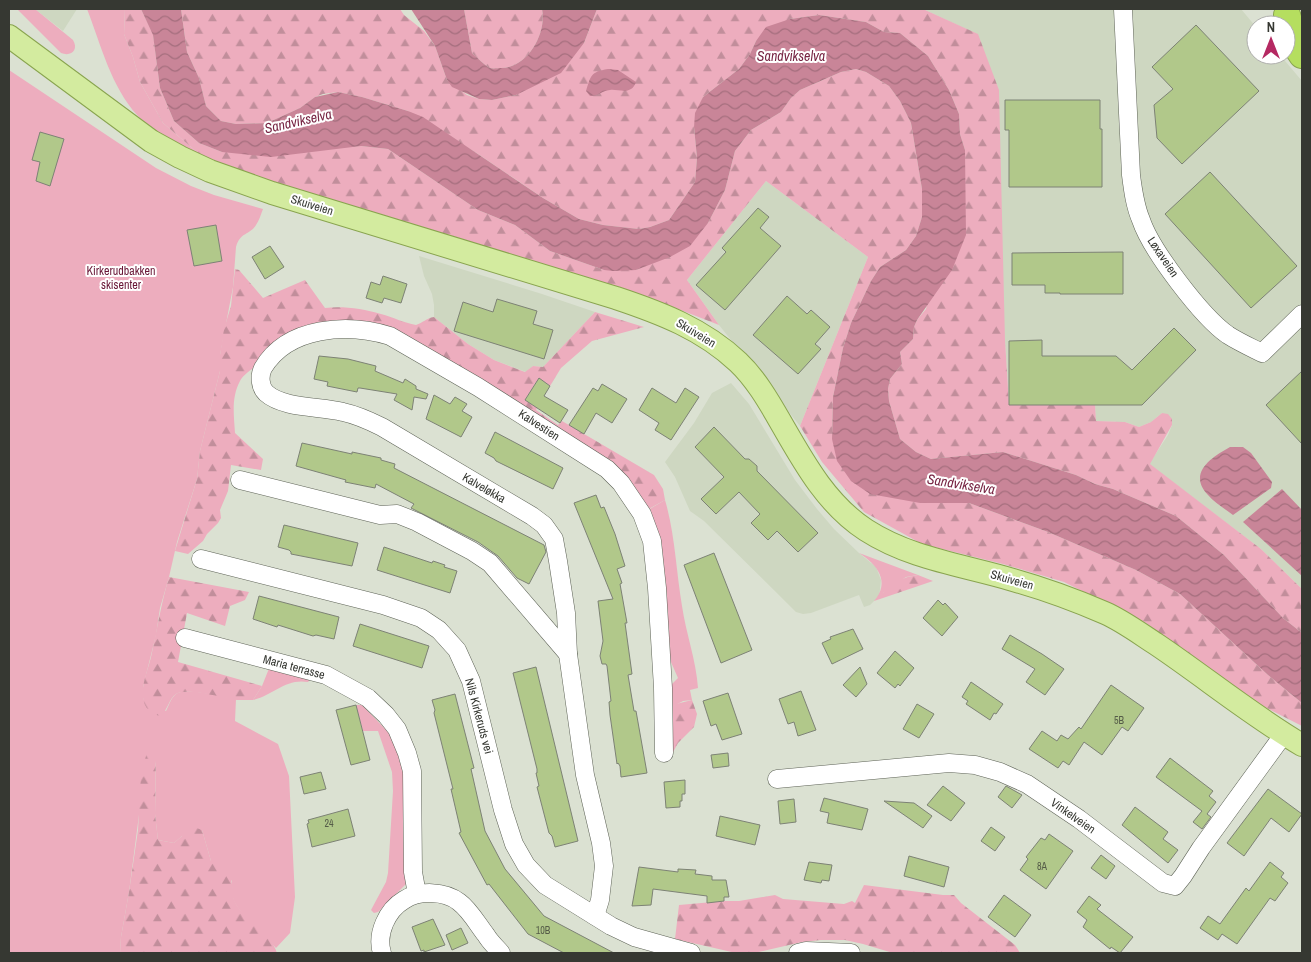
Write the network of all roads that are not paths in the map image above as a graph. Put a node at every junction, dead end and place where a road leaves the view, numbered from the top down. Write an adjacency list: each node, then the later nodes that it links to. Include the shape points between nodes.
1 (1123, 9): 5 (street, Løxaveien, via 1131,176 1141,221 1154,248 1202,311 1227,334 1262,353)
2 (9, 36): 11 (main road, Skuiveien, via 151,141 210,171 272,193 623,300 686,325 739,363 769,401 817,482 842,511 864,528 912,553 1046,590 1108,615)
3 (1296, 42): 4 (highway)
4 (1302, 55)
5 (1302, 314)
6 (301, 406): 10 (street, Kalveløkka, via 344,412 366,419 544,526 554,539 566,613); 12 (street, Kalvestien, via 273,397 262,386 262,371 281,347 297,338 326,330 376,331 411,347 478,387 607,470 621,483 642,514 652,541 664,688)
7 (240, 480): 10 (street, via 380,515 397,514 472,550 490,564)
8 (201, 559): 15 (street, Nils Kirkeruds vei, via 382,605 421,618 439,630 457,650 471,681 514,844 526,865 545,885)
9 (185, 638): 14 (street, Maria terrasse, via 326,675 368,698 386,715 397,729 412,771 413,872)
10 (568, 654): 15 (street, Kalveløkka, via 585,775 604,866 600,900)
11 (1293, 739): 13 (street, Vinkelveien, via 1201,848 1174,886 1163,883 1027,784 975,765 949,763)
12 (664, 752)
13 (777, 779)
14 (417, 894): 16 (street, via 404,899 391,911 382,928); 17 (street, via 442,894 460,902)
15 (594, 916): 18 (street, Nils Kirkeruds vei, via 634,937)
16 (382, 953)
17 (500, 953)
18 (690, 953)
19 (798, 953): 20 (street)
20 (851, 953)

